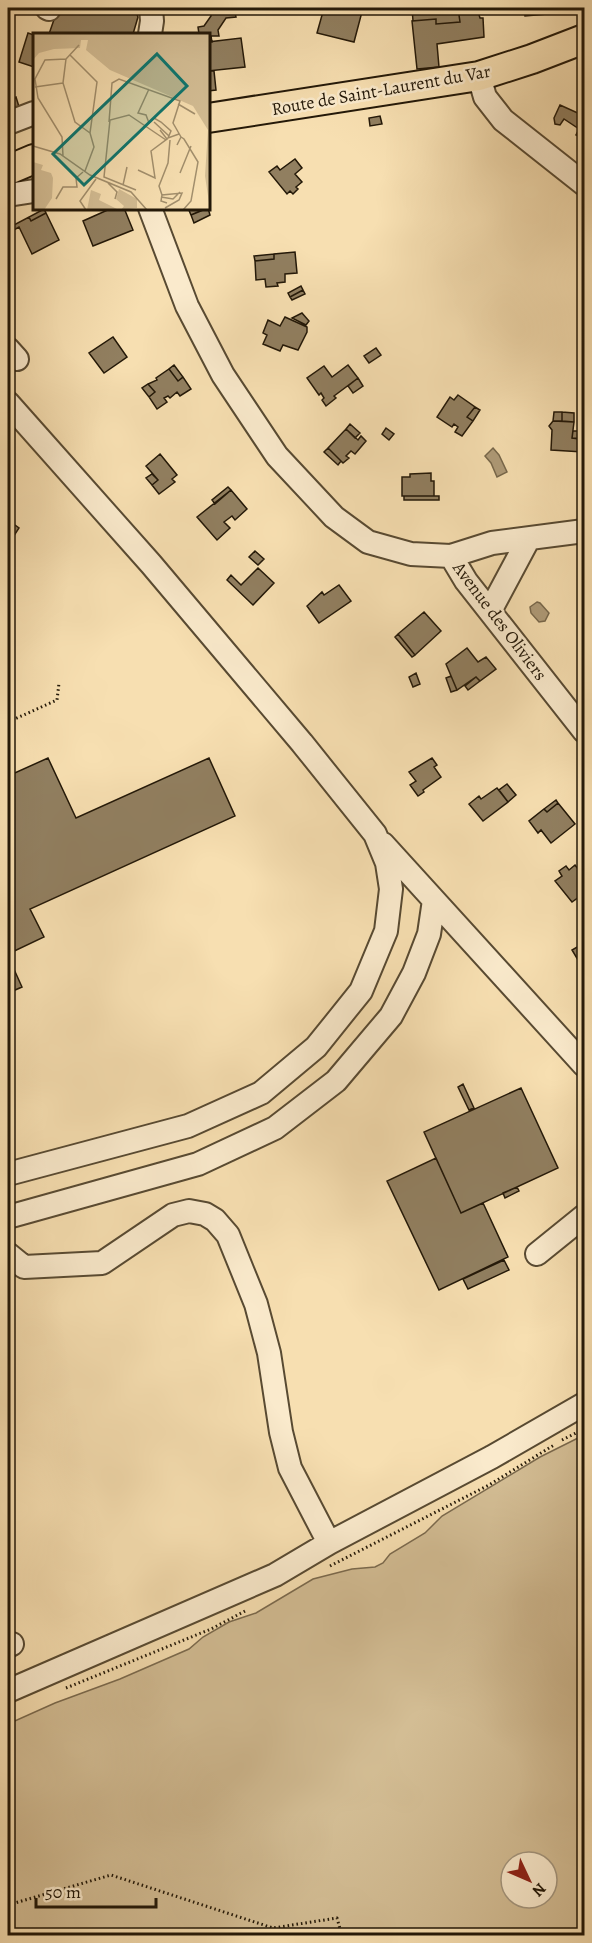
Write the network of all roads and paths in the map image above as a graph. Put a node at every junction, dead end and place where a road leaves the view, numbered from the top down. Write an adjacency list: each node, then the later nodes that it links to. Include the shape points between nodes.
1 (151, 8): 2 (street)
2 (150, 33)
3 (584, 41): 4 (main road, Route de Saint-Laurent du Var)
4 (479, 76): 6 (main road, Route de Saint-Laurent du Var); 12 (street, via 485,97 503,120)
5 (33, 113): 7 (street)
6 (210, 118)
7 (8, 123)
8 (33, 143): 9 (main road)
9 (8, 151)
10 (33, 159): 11 (main road)
11 (8, 170)
12 (585, 183)
13 (33, 191): 14 (street)
14 (8, 195)
15 (151, 210): 19 (street, Avenue des Oliviers, via 187,306 223,375 277,456 334,517 368,542 411,554)
16 (8, 403): 24 (street, via 151,564)
17 (585, 531): 18 (street)
18 (529, 538): 19 (street, via 492,543); 20 (street)
19 (451, 556): 20 (street, Avenue des Oliviers)
20 (490, 611): 23 (street, Avenue des Oliviers)
21 (59, 683): 22 (path, via 57,700)
22 (8, 722)
23 (585, 732)
24 (375, 834): 25 (street); 27 (street, via 387,863 391,889 386,931 361,991 316,1047 261,1094 188,1126)
25 (434, 900): 26 (street); 29 (street, via 429,934 391,1016 336,1081 275,1128 198,1164)
26 (585, 1065)
27 (8, 1174)
28 (585, 1216): 31 (street)
29 (8, 1217)
30 (8, 1254): 33 (street, via 24,1267 102,1263 173,1215 189,1211 215,1220 228,1235 256,1304 290,1468)
31 (537, 1254)
32 (585, 1404): 33 (street)
33 (329, 1544): 34 (street, via 275,1575)
34 (8, 1691)
35 (8, 1905): 36 (path, via 111,1875 273,1928 337,1918)
36 (342, 1935)

